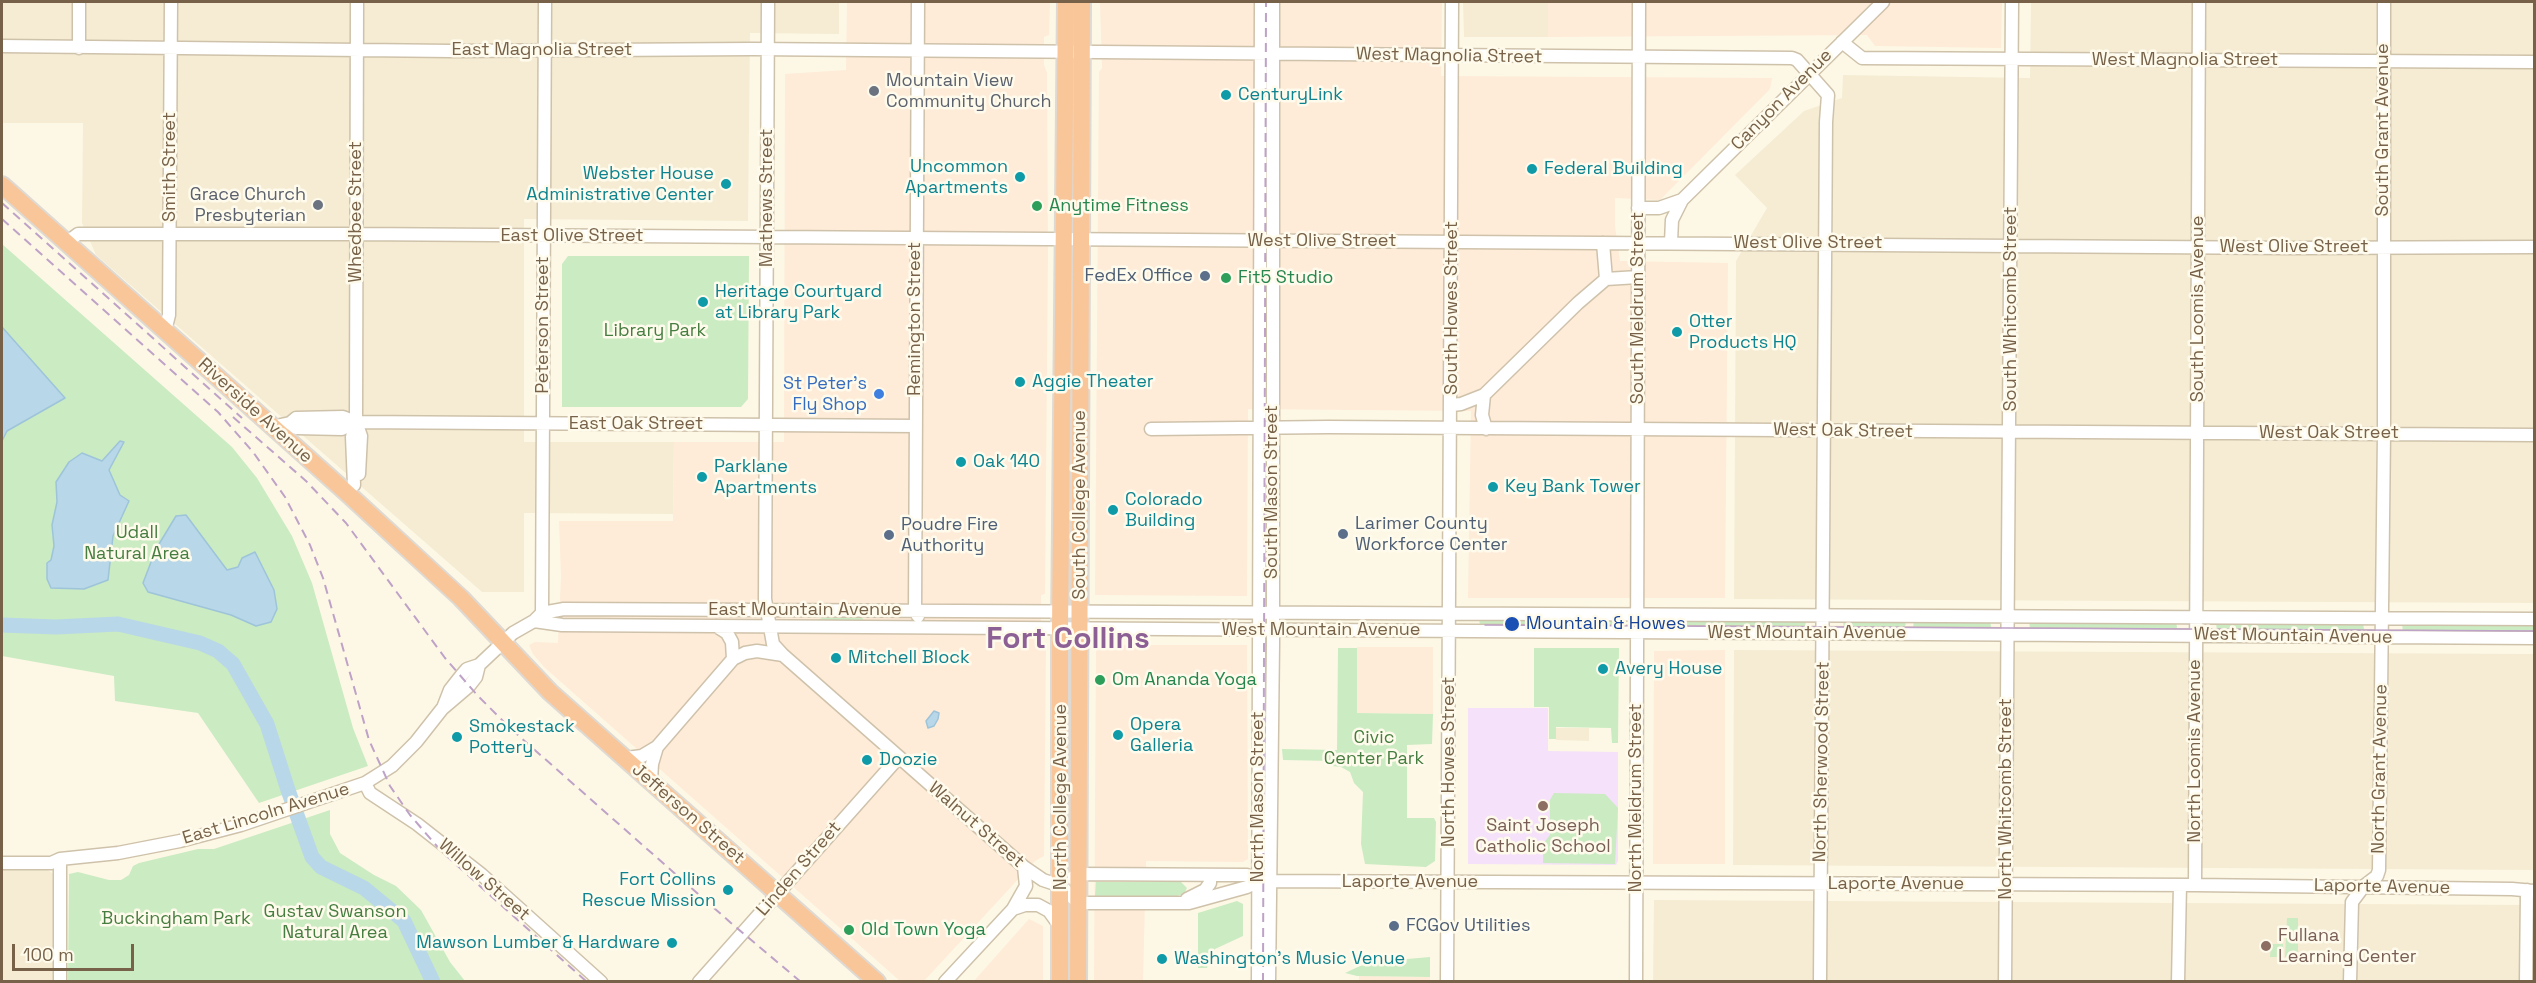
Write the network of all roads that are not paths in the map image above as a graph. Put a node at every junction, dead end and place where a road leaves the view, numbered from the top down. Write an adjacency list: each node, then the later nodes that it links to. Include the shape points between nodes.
1 (79, 2): 19 (street)
2 (171, 2): 20 (street, Smith Street)
3 (357, 2): 22 (street, Whedbee Street)
4 (545, 2): 23 (street, Peterson Street)
5 (768, 2): 21 (street, Mathews Street)
6 (918, 2): 24 (street, Remington Street)
7 (1066, 2): 25 (highway, South College Avenue)
8 (1082, 2): 25 (highway, South College Avenue)
9 (1261, 2): 26 (street, South Mason Street)
10 (1273, 2): 26 (street, South Mason Street)
11 (1452, 2): 27 (street, South Howes Street)
12 (1639, 2): 28 (street, South Meldrum Street)
13 (1883, 2): 17 (street, Canyon Avenue)
14 (2012, 2): 29 (street, South Whitcomb Street)
15 (2199, 2): 30 (street, South Loomis Avenue)
16 (2384, 2): 31 (street, South Grant Avenue)
17 (1842, 42): 29 (street, West Magnolia Street, via 1862,58); 33 (street, Canyon Avenue)
18 (2, 46): 19 (street, East Magnolia Street)
19 (79, 48): 20 (street, East Magnolia Street)
20 (171, 49): 22 (street, East Magnolia Street); 37 (street, Smith Street)
21 (767, 49): 23 (street, East Magnolia Street); 24 (street, East Magnolia Street); 40 (street, Mathews Street)
22 (357, 50): 23 (street, East Magnolia Street); 38 (street, Whedbee Street)
23 (545, 50): 39 (street, Peterson Street)
24 (918, 51): 25 (street, East Magnolia Street); 41 (street, Remington Street)
25 (1073, 53): 26 (street, West Magnolia Street); 42 (highway, South College Avenue); 43 (highway, South College Avenue)
26 (1267, 55): 27 (street, West Magnolia Street); 44 (street, South Mason Street)
27 (1452, 55): 28 (street, West Magnolia Street); 45 (street, South Howes Street)
28 (1639, 57): 33 (street, West Magnolia Street, via 1792,57); 36 (street, South Meldrum Street)
29 (2013, 60): 30 (street, West Magnolia Street); 51 (street, South Whitcomb Street)
30 (2199, 60): 31 (street, West Magnolia Street); 52 (street, South Loomis Avenue)
31 (2384, 62): 32 (street, West Magnolia Street); 53 (street, South Grant Avenue)
32 (2535, 62)
33 (1810, 73): 35 (street, Canyon Avenue); 50 (street, West Magnolia Street, via 1828,95)
34 (2, 185): 47 (highway, Riverside Avenue)
35 (1682, 200): 36 (street, Canyon Avenue, via 1659,208); 46 (street, Canyon Avenue, via 1672,220)
36 (1638, 208): 49 (street, South Meldrum Street)
37 (170, 234): 38 (street, East Olive Street); 47 (street, East Olive Street, via 78,234); 57 (street, Smith Street, via 169,315)
38 (356, 234): 39 (street, East Olive Street); 61 (street, Whedbee Street)
39 (544, 236): 40 (street, East Olive Street); 62 (street, Peterson Street)
40 (766, 237): 41 (street, East Olive Street); 63 (street, Mathews Street)
41 (915, 239): 42 (street, East Olive Street); 64 (street, Remington Street)
42 (1064, 239): 43 (street, East Olive Street); 90 (highway, South College Avenue)
43 (1081, 239): 44 (street, West Olive Street); 91 (highway, South College Avenue)
44 (1266, 241): 45 (street, West Olive Street); 66 (street, South Mason Street)
45 (1451, 242): 48 (street, West Olive Street); 58 (street, South Howes Street)
46 (1671, 242): 49 (street, West Olive Street); 50 (street, West Olive Street)
47 (66, 243): 57 (highway, Riverside Avenue)
48 (1603, 243): 49 (street, West Olive Street); 56 (street)
49 (1638, 243): 55 (street, South Meldrum Street)
50 (1826, 244): 51 (street, West Olive Street); 71 (street, West Magnolia Street)
51 (2012, 245): 52 (street, West Olive Street); 72 (street, South Whitcomb Street)
52 (2198, 246): 53 (street, West Olive Street); 73 (street, South Loomis Avenue)
53 (2382, 247): 54 (street, West Olive Street); 74 (street, South Grant Avenue)
54 (2535, 247)
55 (1638, 277): 56 (street); 70 (street, South Meldrum Street)
56 (1606, 279): 59 (street)
57 (165, 331): 65 (highway, Riverside Avenue)
58 (1452, 388): 59 (street); 60 (street, South Howes Street)
59 (1480, 396): 60 (street); 69 (street)
60 (1452, 405): 68 (street, South Howes Street)
61 (356, 422): 62 (street, East Oak Street); 65 (street, East Oak Street, via 343,417 296,418); 76 (street, Whedbee Street, via 361,436 360,473)
62 (543, 424): 63 (street, East Oak Street); 86 (street, Peterson Street)
63 (766, 425): 64 (street, East Oak Street); 77 (street, Mathews Street)
64 (916, 426): 79 (street, Remington Street)
65 (271, 427): 76 (highway, Riverside Avenue)
66 (1265, 428): 67 (street, West Oak Street); 68 (street, West Oak Street); 80 (street, South Mason Street); 81 (street, South Mason Street)
67 (1151, 429)
68 (1451, 429): 69 (street, West Oak Street); 82 (street, South Howes Street)
69 (1486, 429): 70 (street, West Oak Street)
70 (1637, 429): 71 (street, West Oak Street); 83 (street, South Meldrum Street)
71 (1824, 430): 72 (street, West Oak Street); 84 (street, North Sherwood Street)
72 (2010, 432): 73 (street, West Oak Street); 85 (street, South Whitcomb Street)
73 (2197, 432): 74 (street, West Oak Street); 87 (street, South Loomis Avenue)
74 (2384, 433): 75 (street, West Oak Street); 88 (street, South Grant Avenue)
75 (2535, 435)
76 (350, 489): 105 (highway, Riverside Avenue)
77 (766, 611): 78 (street, East Mountain Avenue); 86 (street, East Mountain Avenue, via 564,609); 93 (street, Walnut Street)
78 (875, 611): 79 (street, East Mountain Avenue); 94 (street)
79 (915, 611): 90 (street, East Mountain Avenue); 95 (street)
80 (1259, 613): 81 (street, West Mountain Avenue); 91 (street, West Mountain Avenue); 97 (street, North Mason Street)
81 (1272, 613): 82 (street, West Mountain Avenue); 98 (street, South Mason Street)
82 (1450, 614): 83 (street, West Mountain Avenue); 96 (street, North Howes Street)
83 (1636, 614): 84 (street, West Mountain Avenue); 99 (street, North Meldrum Street)
84 (1824, 615): 85 (street, West Mountain Avenue); 100 (street, North Sherwood Street)
85 (2008, 616): 87 (street, West Mountain Avenue); 101 (street, North Whitcomb Street)
86 (538, 617): 92 (street, East Mountain Avenue, via 552,625); 105 (street, East Mountain Avenue)
87 (2196, 617): 88 (street, West Mountain Avenue); 102 (street, North Loomis Avenue)
88 (2381, 618): 89 (street, West Mountain Avenue); 103 (street, North Grant Avenue)
89 (2535, 619)
90 (1060, 620): 91 (street, East Mountain Avenue); 95 (street, East Mountain Avenue); 126 (highway, North College Avenue)
91 (1080, 620): 97 (street, West Mountain Avenue); 117 (highway, North College Avenue)
92 (716, 626): 93 (street, East Mountain Avenue); 107 (street, via 732,642)
93 (769, 626): 94 (street, East Mountain Avenue); 106 (street, Walnut Street, via 773,644)
94 (861, 627): 95 (street, East Mountain Avenue)
95 (933, 628)
96 (1450, 630): 98 (street, West Mountain Avenue); 99 (street, West Mountain Avenue); 120 (street, North Howes Street)
97 (1259, 631): 98 (street, West Mountain Avenue); 119 (street, North Mason Street)
98 (1272, 631): 119 (street, South Mason Street)
99 (1636, 632): 100 (street, West Mountain Avenue); 121 (street, North Meldrum Street)
100 (1824, 633): 101 (street, West Mountain Avenue); 122 (street, North Sherwood Street)
101 (2008, 634): 102 (street, West Mountain Avenue); 123 (street, North Whitcomb Street)
102 (2196, 635): 103 (street, West Mountain Avenue); 125 (street, North Loomis Avenue)
103 (2381, 637): 104 (street, West Mountain Avenue); 127 (street, North Grant Avenue, via 2379,870)
104 (2535, 638)
105 (503, 643): 110 (highway, Jefferson Street, via 551,693); 112 (street, East Lincoln Avenue, via 479,665 467,669 416,742 392,766)
106 (783, 655): 107 (street, via 749,652); 109 (street, Walnut Street)
107 (733, 659): 108 (street)
108 (657, 747): 110 (street); 111 (street)
109 (899, 757): 116 (street, Walnut Street); 129 (street, Linden Street)
110 (626, 759): 111 (highway, Jefferson Street)
111 (651, 781): 129 (highway, Jefferson Street)
112 (365, 783): 114 (street, East Lincoln Avenue, via 212,834 148,848); 135 (street, Willow Street, via 370,793 482,875)
113 (2, 855): 114 (street, East Lincoln Avenue, via 49,855)
114 (60, 859): 115 (street, East Lincoln Avenue, via 51,863); 134 (street)
115 (2, 863)
116 (1024, 867): 126 (street, Walnut Street); 132 (street, via 1026,886)
117 (1078, 874): 118 (street, Laporte Avenue); 126 (street); 130 (highway, North College Avenue)
118 (1210, 875): 119 (street, Laporte Avenue, via 1246,875); 131 (street, via 1209,883 1197,896)
119 (1264, 880): 120 (street, Laporte Avenue); 131 (street, Laporte Avenue, via 1201,901); 141 (street, North Mason Street); 142 (street, South Mason Street)
120 (1449, 882): 121 (street, Laporte Avenue); 143 (street, North Howes Street)
121 (1635, 882): 122 (street, Laporte Avenue); 144 (street, North Meldrum Street)
122 (1821, 883): 123 (street, Laporte Avenue); 145 (street, North Sherwood Street)
123 (2006, 884): 124 (street, Laporte Avenue); 146 (street, North Whitcomb Street)
124 (2180, 885): 125 (street, Laporte Avenue); 147 (street)
125 (2195, 885): 127 (street, Laporte Avenue)
126 (1061, 886): 130 (street); 133 (highway, North College Avenue)
127 (2364, 886): 128 (street, Laporte Avenue); 148 (street, North Grant Avenue, via 2352,902)
128 (2531, 891): 149 (street)
129 (779, 893): 136 (street, Linden Street); 137 (highway, Jefferson Street)
130 (1078, 903): 131 (street, Laporte Avenue); 140 (highway, North College Avenue)
131 (1147, 904)
132 (1013, 909): 133 (street, via 1032,904 1045,908); 138 (street)
133 (1060, 926): 139 (highway, North College Avenue)
134 (60, 981)
135 (601, 981)
136 (699, 981)
137 (877, 981)
138 (945, 981)
139 (1060, 981)
140 (1078, 981)
141 (1258, 981)
142 (1269, 981)
143 (1448, 981)
144 (1636, 981)
145 (1820, 981)
146 (2005, 981)
147 (2178, 981)
148 (2350, 981)
149 (2526, 981)

